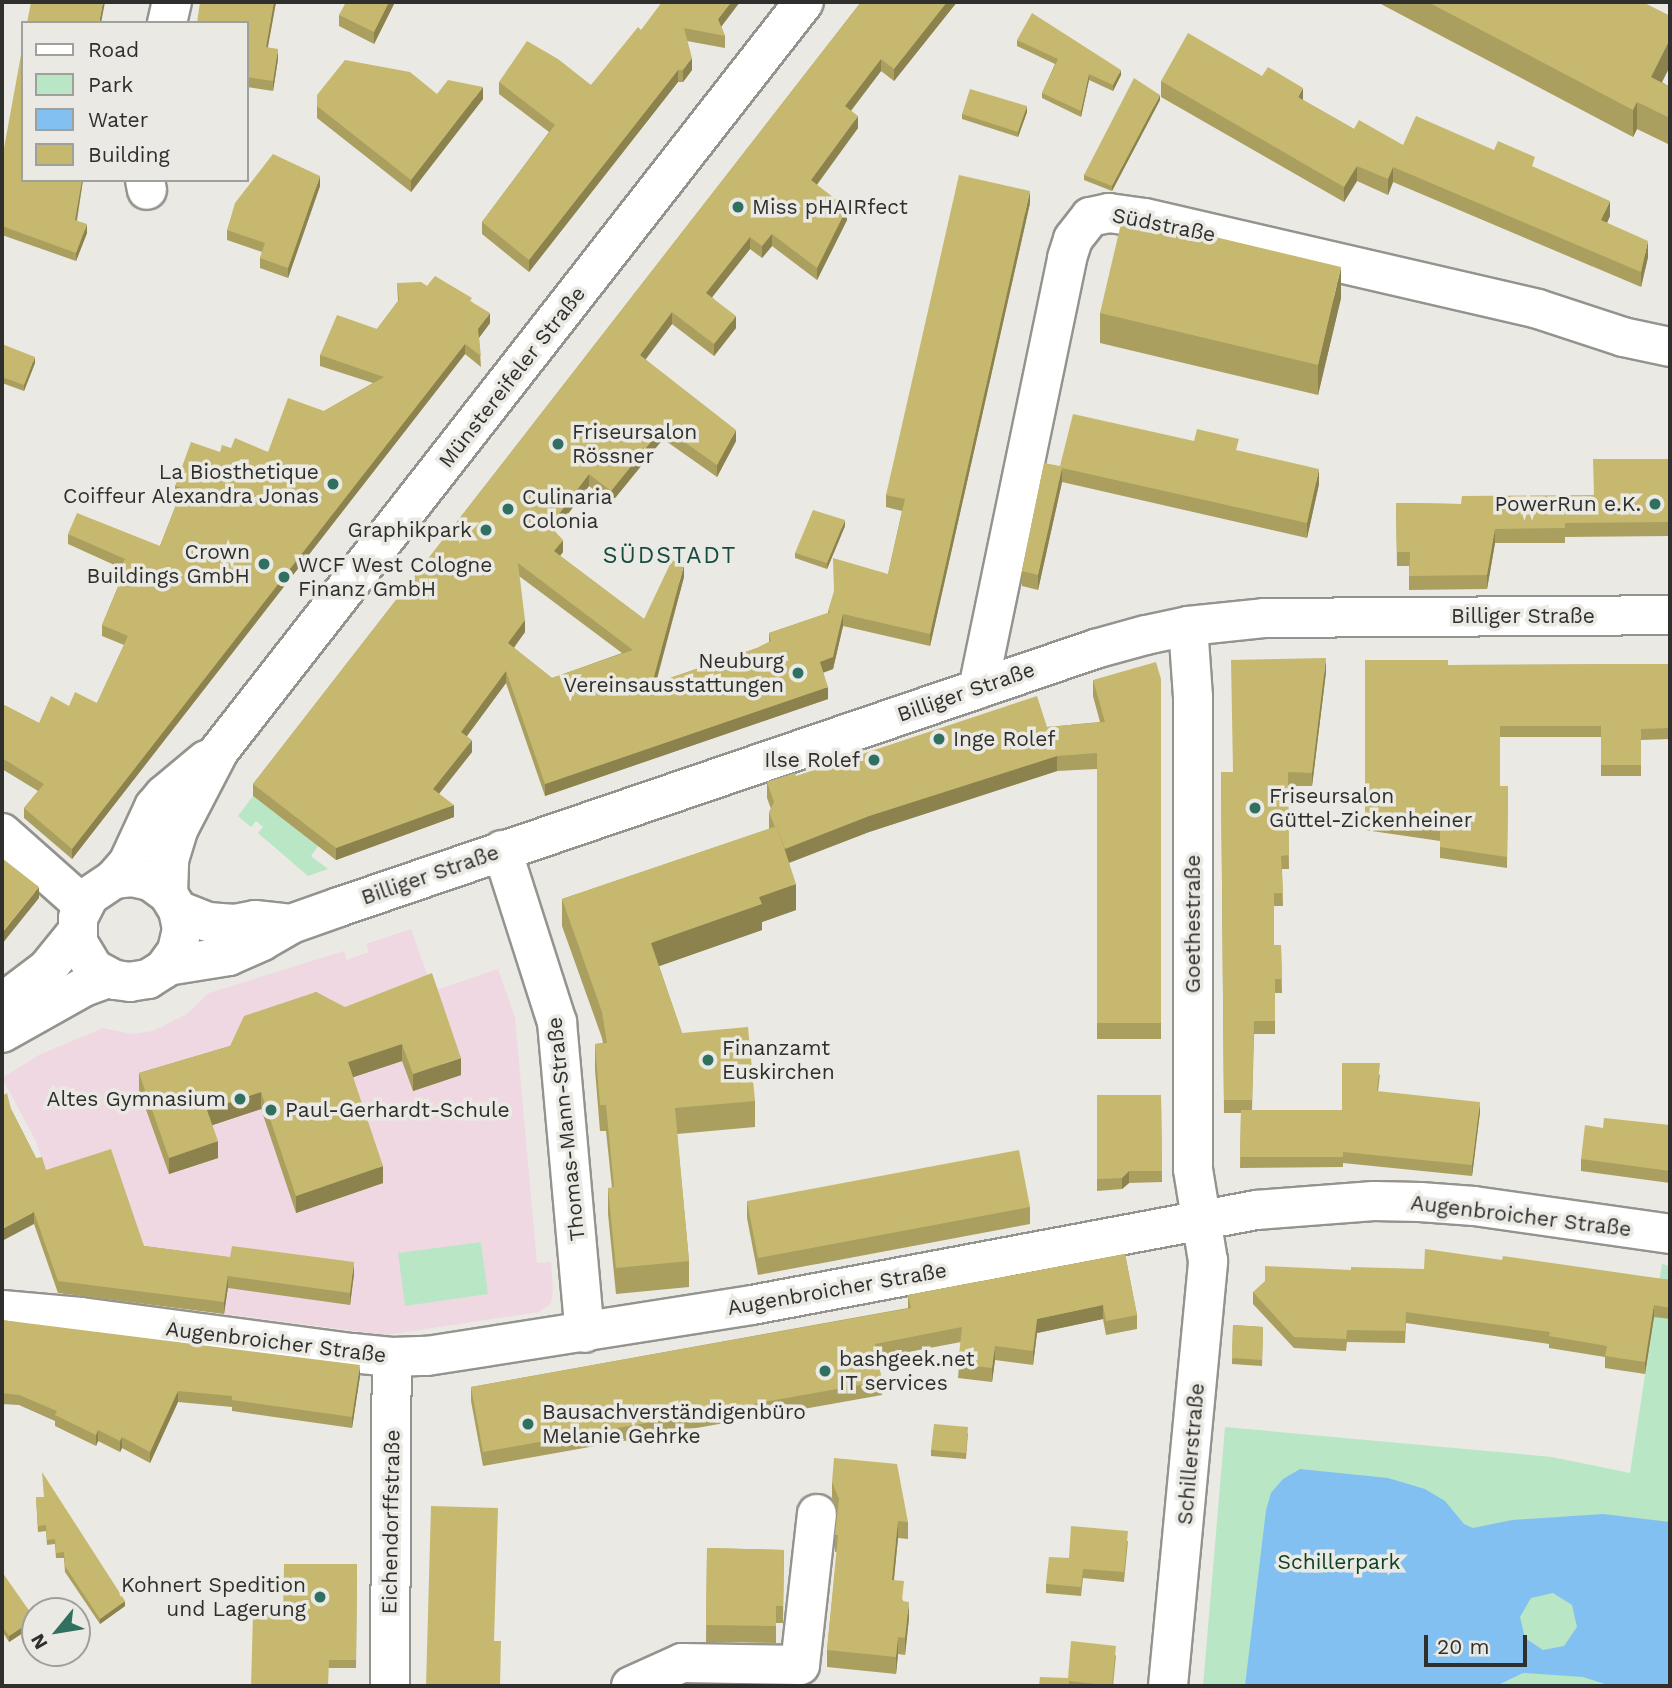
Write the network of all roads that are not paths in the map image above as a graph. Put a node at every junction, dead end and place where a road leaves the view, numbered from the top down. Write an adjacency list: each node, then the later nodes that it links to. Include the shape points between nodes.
1 (172, 2): 3 (street)
2 (804, 2): 8 (street, Münstereifeler Straße)
3 (167, 21)
4 (1670, 347): 7 (street, Südstraße, via 1538,309 1145,218 1109,213 1090,217 1080,226 1067,258)
5 (1670, 615): 6 (street, Billiger Straße, via 1313,616)
6 (1188, 626): 7 (street, Billiger Straße, via 1095,649); 19 (street, Goethestraße, via 1193,697 1193,1169)
7 (978, 689): 10 (street, Billiger Straße)
8 (219, 751): 11 (street, Münstereifeler Straße, via 159,801 132,856); 12 (street, Münstereifeler Straße, via 179,828 169,860)
9 (2, 833): 13 (street)
10 (502, 850): 14 (street, Billiger Straße); 22 (street, Thomas-Mann-Straße, via 557,1022)
11 (114, 879): 12 (street, via 140,878 157,885); 13 (street, via 97,888)
12 (173, 902): 14 (street, Billiger Straße, via 215,923); 15 (street, via 181,936 176,954)
13 (80, 918): 16 (street, via 87,961); 17 (street, via 47,969)
14 (291, 923): 15 (street, Billiger Straße, via 229,956)
15 (166, 966): 16 (street, via 141,981)
16 (109, 978): 18 (street)
17 (2, 1003)
18 (2, 1033)
19 (1203, 1221): 20 (street, Augenbroicher Straße, via 1256,1210 1420,1202); 22 (street, Augenbroicher Straße); 27 (street, Schillerstraße, via 1208,1261)
20 (1670, 1234)
21 (2, 1310): 23 (street, Augenbroicher Straße)
22 (585, 1333): 23 (street, Augenbroicher Straße)
23 (392, 1357): 25 (street, Eichendorffstraße)
24 (817, 1514): 26 (street, via 800,1665 682,1663)
25 (390, 1686)
26 (631, 1686)
27 (1168, 1686)

